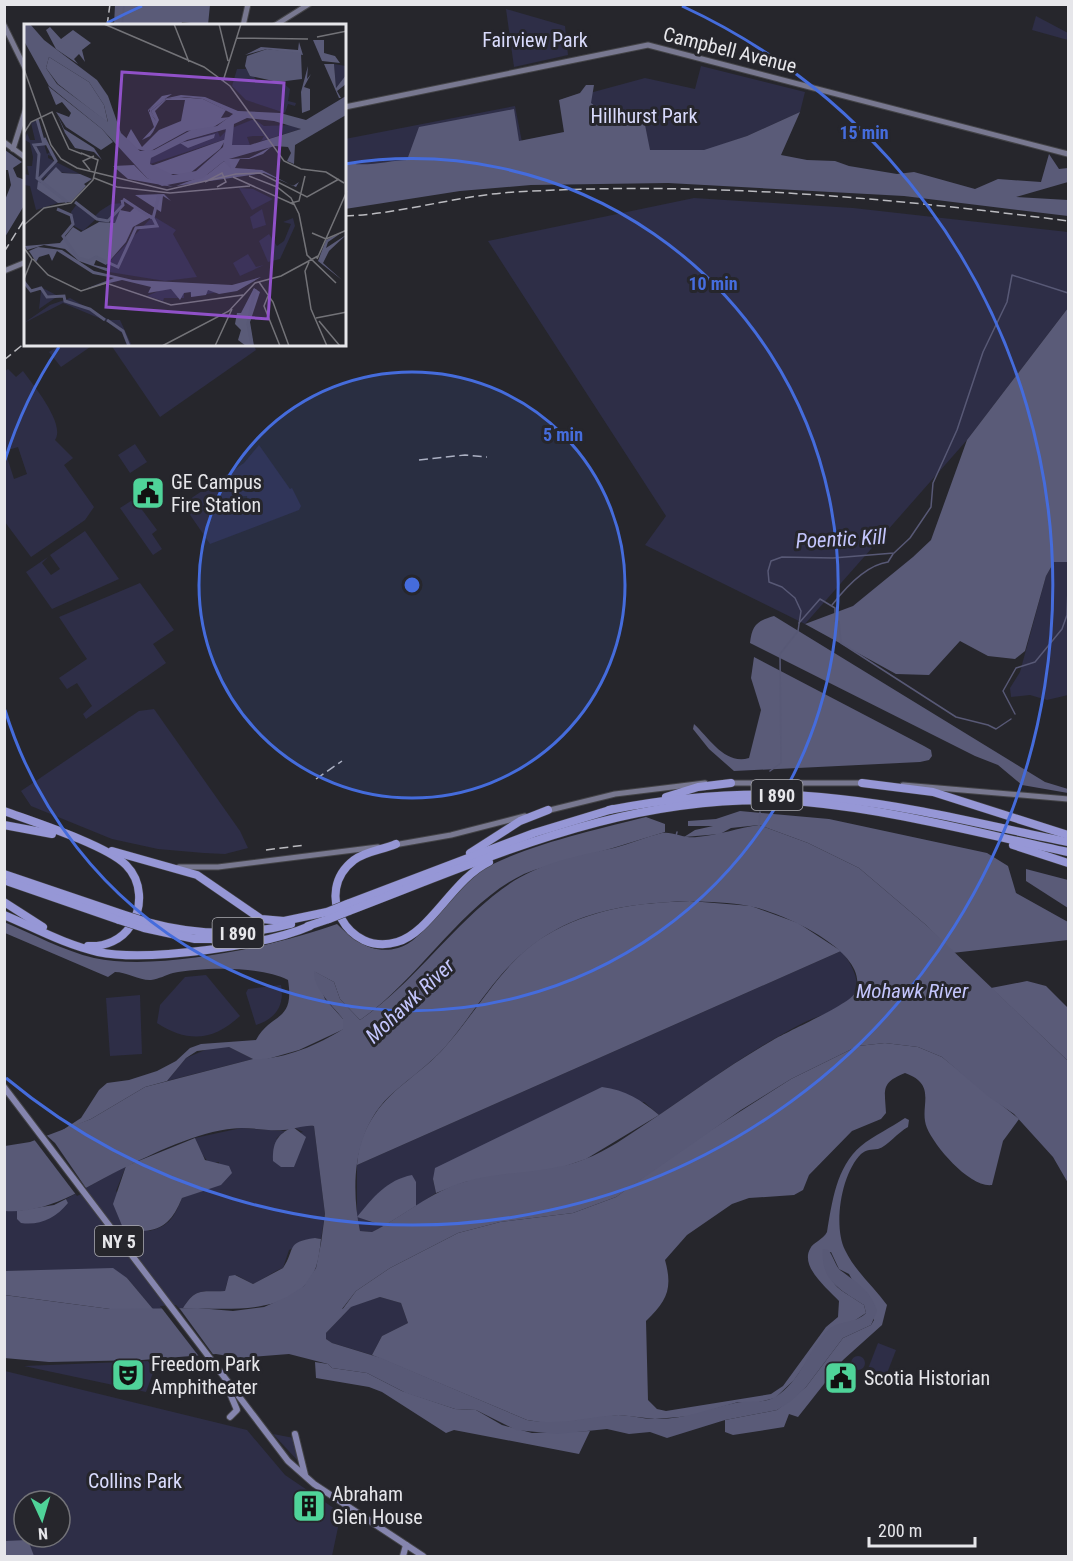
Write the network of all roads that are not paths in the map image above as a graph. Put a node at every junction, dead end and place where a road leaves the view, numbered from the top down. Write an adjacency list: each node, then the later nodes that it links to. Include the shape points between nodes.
1 (248, 4): 3 (main road)
2 (309, 4): 4 (main road)
3 (243, 24)
4 (277, 24)
5 (4, 25): 6 (main road)
6 (24, 66)
7 (346, 107): 11 (main road, Campbell Avenue, via 648,45)
8 (24, 114): 10 (main road)
9 (4, 142): 10 (main road)
10 (13, 149): 12 (main road)
11 (1068, 154)
12 (24, 157)
13 (24, 263): 14 (main road)
14 (4, 271)
15 (731, 783): 16 (main road); 18 (main road, via 647,788); 19 (highway, via 698,787)
16 (862, 783): 17 (main road); 23 (highway, via 945,795)
17 (1068, 799)
18 (548, 810): 27 (main road, via 451,835); 32 (highway, via 520,821 475,850)
19 (609, 810): 26 (highway, I 890, via 707,796 822,797 904,808); 32 (highway, I 890, via 534,833)
20 (4, 811): 25 (highway)
21 (4, 825): 25 (highway)
22 (951, 828): 24 (highway, I 890, via 838,806 747,801 688,804 630,813); 28 (highway, I 890); 29 (highway)
23 (1068, 836)
24 (536, 840): 27 (highway, via 468,875 408,937 391,944 372,944 355,936 344,924 336,907 337,885 344,870 358,857); 34 (highway, I 890)
25 (79, 841): 30 (highway); 39 (highway, via 125,864 137,885 139,904 130,927 116,940 91,947)
26 (1068, 842)
27 (396, 844): 30 (main road, via 218,867)
28 (1068, 852)
29 (1068, 863)
30 (171, 867): 36 (highway, via 197,876 261,919 284,921)
31 (7, 878): 37 (highway, I 890, bridge)
32 (416, 878): 34 (highway, I 890)
33 (4, 902): 39 (highway)
34 (348, 908): 36 (highway, I 890, bridge)
35 (4, 915): 39 (highway)
36 (328, 915): 37 (highway, I 890, via 234,933); 38 (highway, I 890)
37 (146, 925): 38 (highway, I 890, via 183,937 221,940)
38 (310, 926): 39 (highway, via 275,938 149,955 109,954)
39 (63, 939)
40 (4, 1087): 41 (main road, NY 5)
41 (225, 1380): 42 (main road, via 236,1408); 44 (main road, NY 5, via 288,1461)
42 (230, 1417)
43 (295, 1434): 44 (main road)
44 (307, 1478): 45 (main road, NY 5)
45 (405, 1545): 46 (main road); 47 (main road, NY 5)
46 (403, 1557)
47 (423, 1557)

